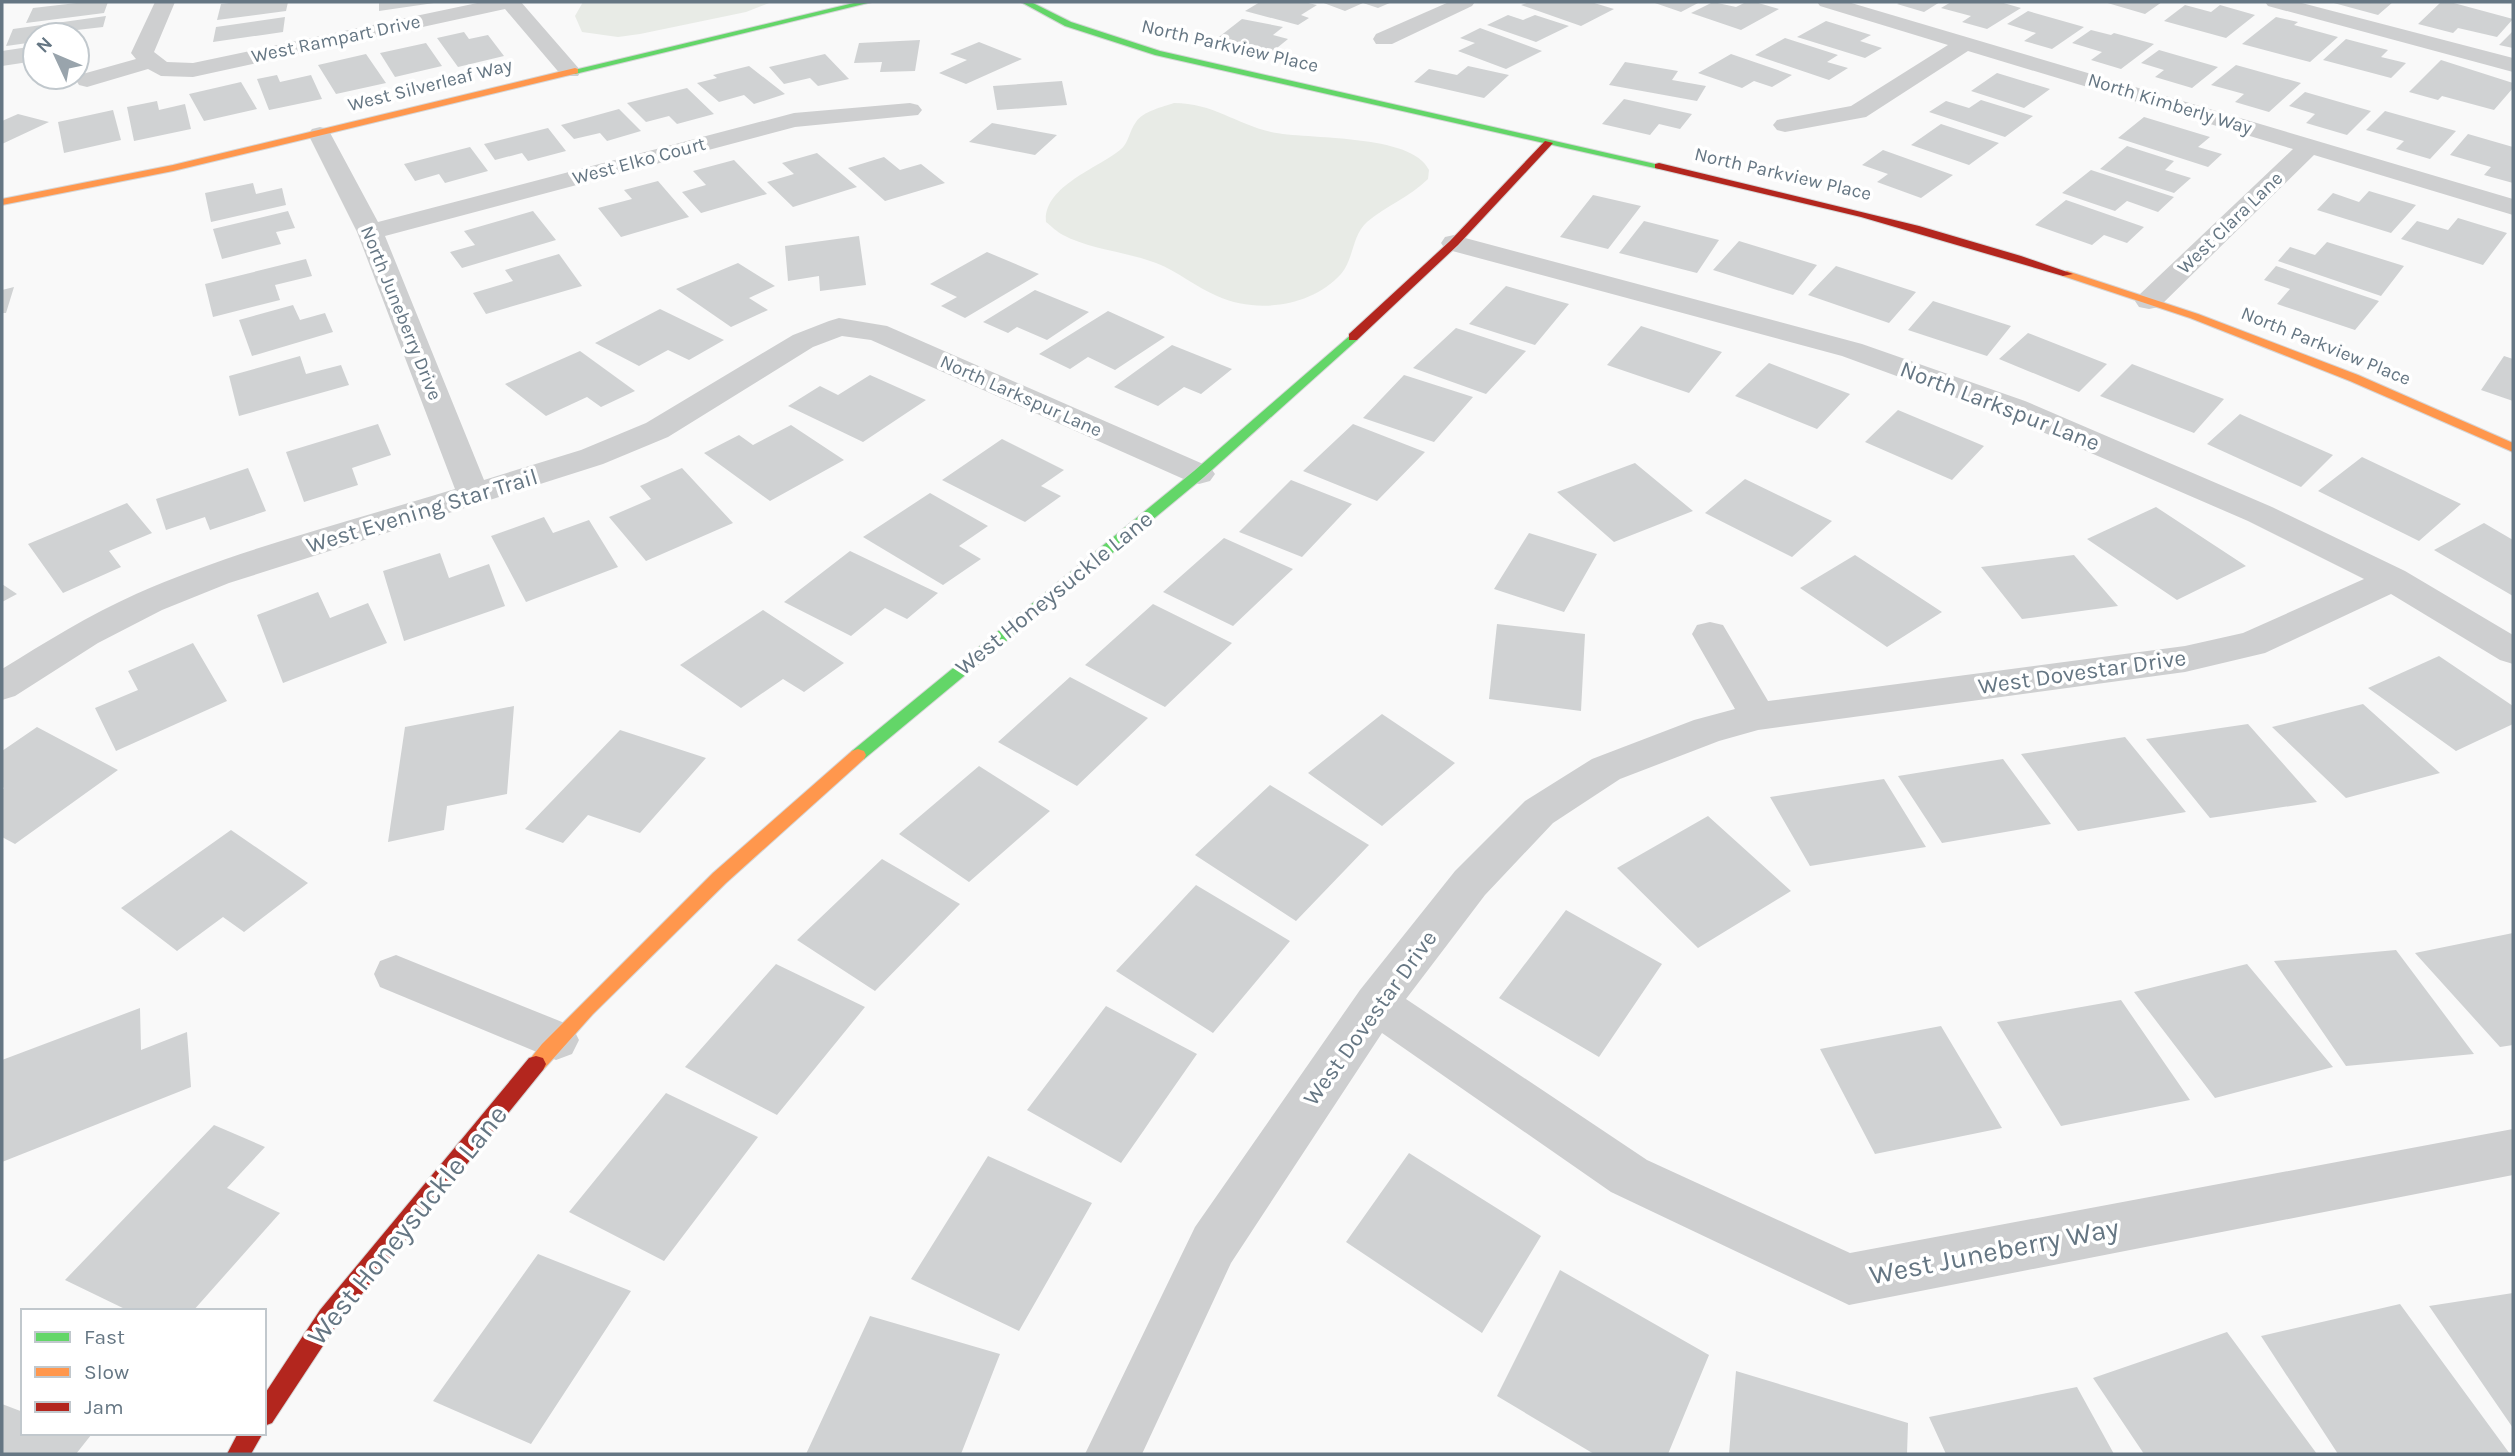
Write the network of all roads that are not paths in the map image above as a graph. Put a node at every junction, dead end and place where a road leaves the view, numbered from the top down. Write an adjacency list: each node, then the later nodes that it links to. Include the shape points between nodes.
1 (165, 2): 10 (street, via 142,53)
2 (510, 2): 10 (street, West Rampart Drive, via 192,70); 12 (street)
3 (868, 2): 12 (street, West Silverleaf Way)
4 (1024, 2): 17 (street, North Parkview Place, via 1068,24 1158,53)
5 (1465, 2): 8 (street)
6 (1827, 2): 9 (street, North Kimberly Way)
7 (2275, 2): 11 (street)
8 (1384, 39)
9 (1966, 43): 15 (street, via 1858,112); 18 (street, North Kimberly Way)
10 (156, 65): 13 (street, West Rampart Drive)
11 (2513, 65)
12 (570, 72): 16 (street, West Silverleaf Way)
13 (91, 79)
14 (910, 110): 21 (street, West Elko Court, via 794,120)
15 (1785, 125)
16 (320, 134): 19 (street, West Silverleaf Way); 21 (street, North Juneberry Drive)
17 (1548, 143): 22 (street, West Honeysuckle Lane); 23 (street, North Parkview Place, via 1837,206 1979,245)
18 (2310, 146): 20 (street, North Kimberly Way); 23 (street, West Clara Lane)
19 (2, 202)
20 (2513, 206)
21 (370, 232): 27 (street, North Juneberry Drive)
22 (1454, 243): 26 (street, West Honeysuckle Lane); 28 (street, North Larkspur Lane, via 1756,322 2014,408 2260,514)
23 (2149, 301): 25 (street, North Parkview Place, via 2354,378)
24 (839, 327): 26 (street, North Larkspur Lane, via 877,332); 27 (street, West Evening Star Trail, via 803,341 657,430 592,457)
25 (2513, 448)
26 (1199, 474): 35 (street, West Honeysuckle Lane, via 794,807)
27 (474, 495): 31 (street, West Evening Star Trail, via 217,575 149,602 85,634)
28 (2393, 579): 30 (street, North Larkspur Lane); 32 (street, West Dovestar Drive, via 2252,644 2185,659)
29 (1710, 634): 32 (street)
30 (2513, 650)
31 (2, 687)
32 (1758, 716): 34 (street, West Dovestar Drive, via 1606,769 1539,812 1470,883)
33 (396, 974): 35 (street)
34 (1376, 1004): 36 (street, West Juneberry Way, via 1629,1176 1849,1279); 40 (street, West Dovestar Drive, via 1213,1245)
35 (556, 1040): 37 (street, West Honeysuckle Lane, via 328,1318)
36 (2513, 1152)
37 (266, 1412)
38 (251, 1435): 39 (street)
39 (238, 1454)
40 (1113, 1454)

